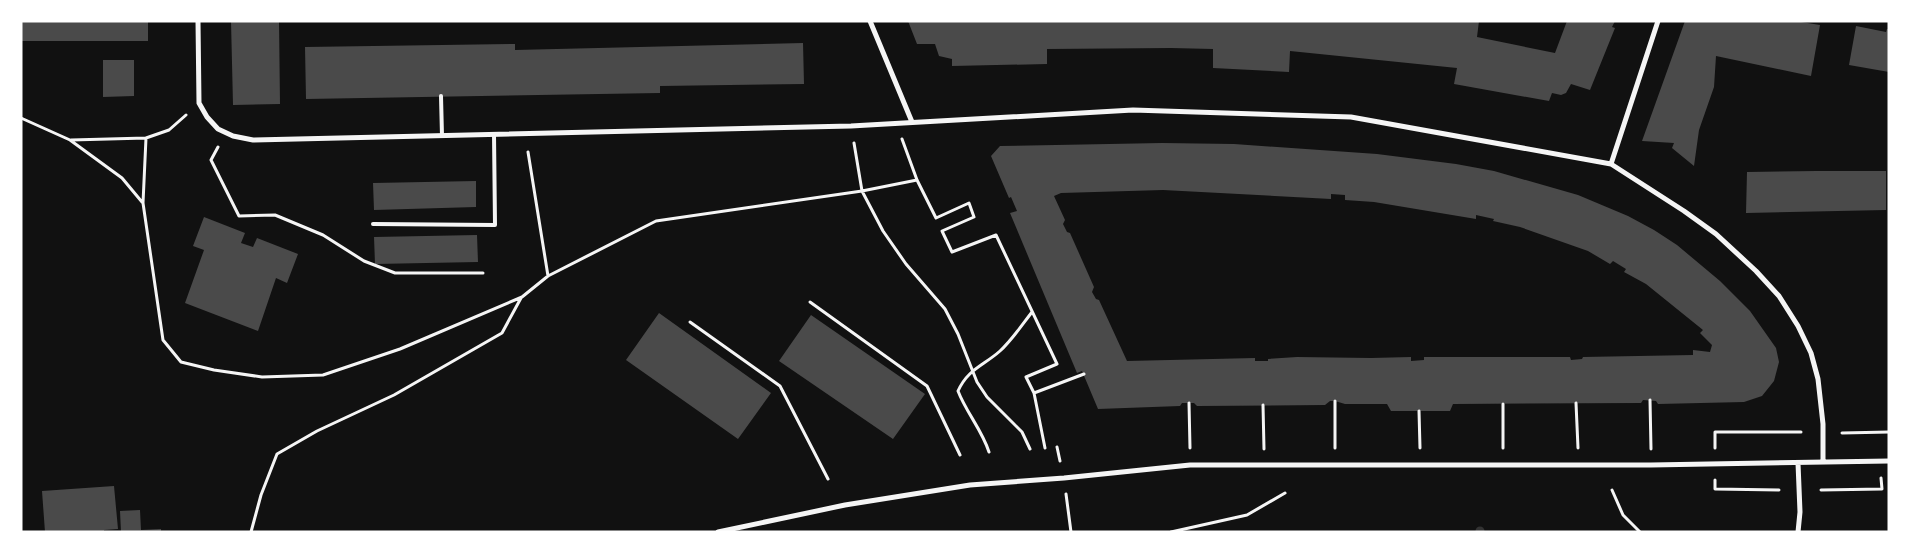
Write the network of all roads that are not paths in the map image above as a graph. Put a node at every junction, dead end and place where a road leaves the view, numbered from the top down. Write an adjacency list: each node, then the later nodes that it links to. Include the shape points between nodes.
1 (198, 21): 7 (street, via 200,103 207,117 226,133 253,140)
2 (870, 21): 5 (street)
3 (1658, 21): 8 (street)
4 (441, 96): 7 (lane)
5 (912, 122): 6 (street); 8 (street, via 1133,110 1351,116)
6 (494, 134): 7 (street); 9 (lane, via 495,225)
7 (442, 136)
8 (1611, 164): 11 (street, via 1716,234 1779,296 1798,326 1816,370 1823,424)
9 (373, 224)
10 (1889, 461): 11 (street)
11 (1823, 462): 12 (street)
12 (1798, 463): 13 (street, via 1190,465 970,486 845,504); 14 (street)
13 (718, 532)
14 (1798, 532)

